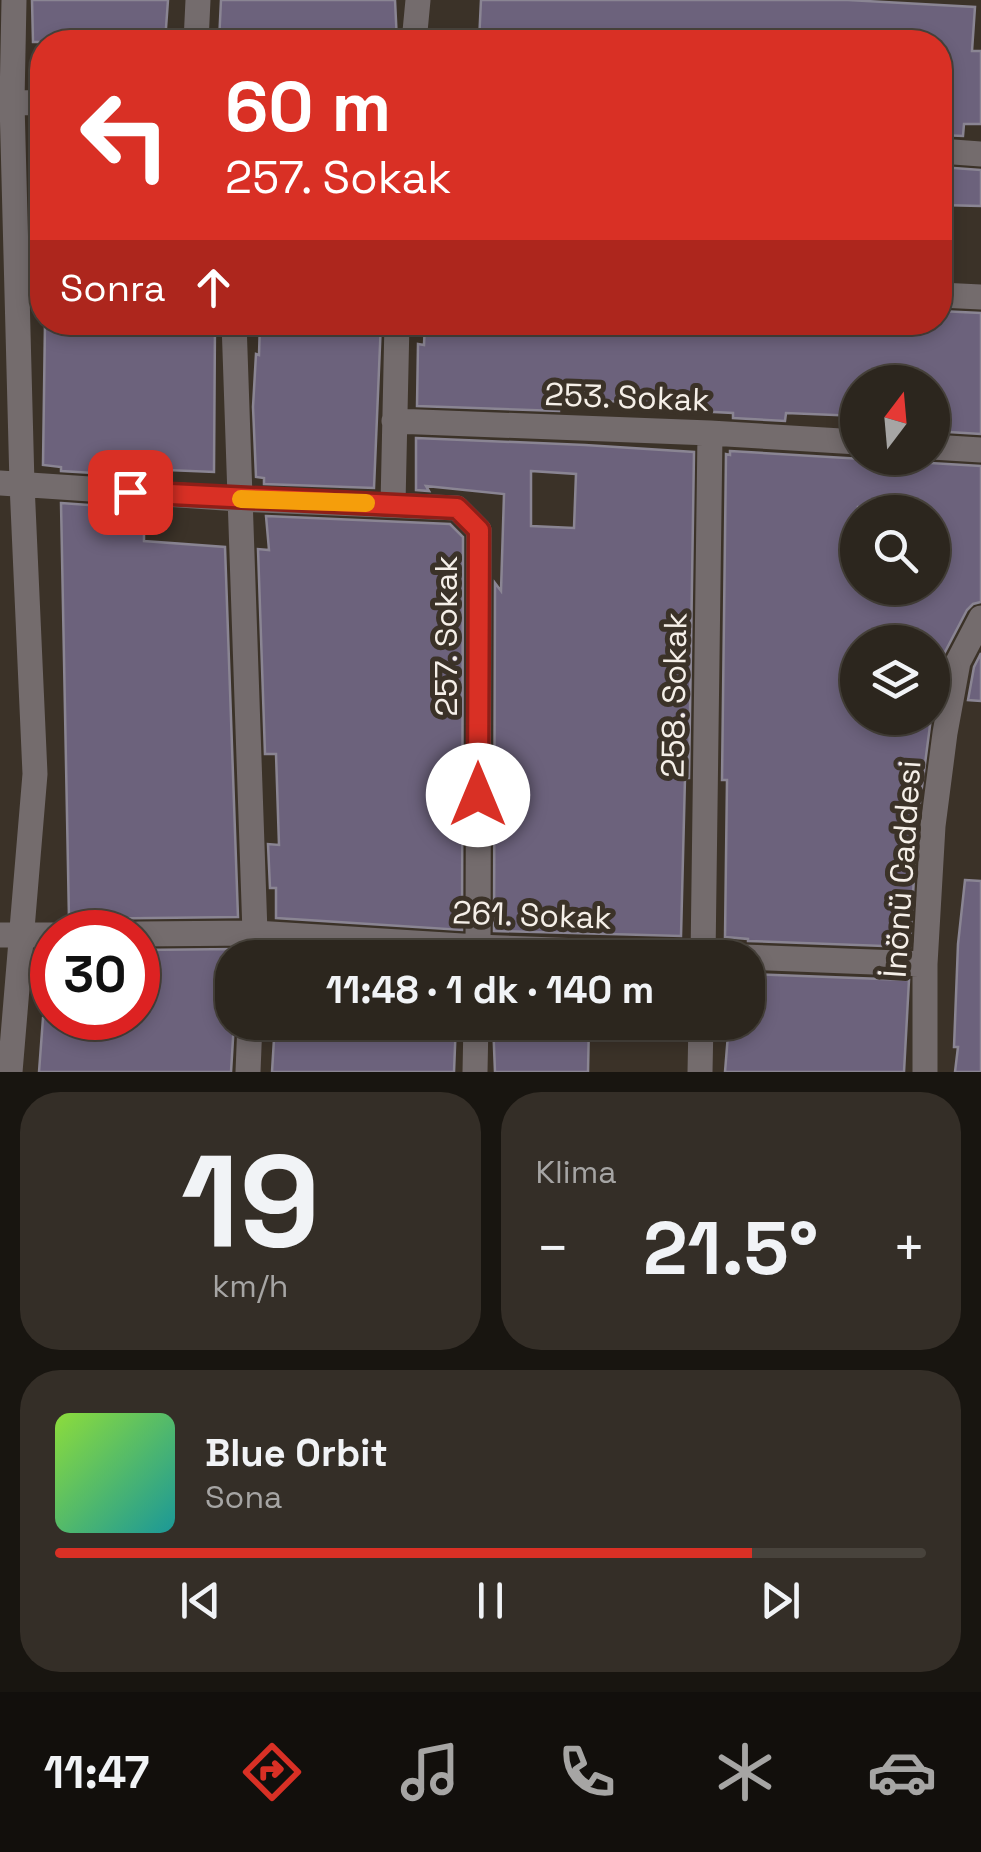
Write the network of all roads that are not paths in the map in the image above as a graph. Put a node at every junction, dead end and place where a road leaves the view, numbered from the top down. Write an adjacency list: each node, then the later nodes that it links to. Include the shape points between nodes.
1 (14, 0): 6 (street)
2 (198, 0): 4 (street)
3 (418, 0): 5 (street)
4 (197, 30)
5 (415, 30)
6 (6, 102): 18 (street)
7 (952, 153): 8 (street)
8 (981, 154)
9 (952, 296): 10 (street)
10 (981, 297)
11 (234, 335): 19 (street)
12 (397, 335): 13 (street)
13 (394, 421): 14 (street, 253. Sokak); 20 (street)
14 (710, 432): 15 (street, 253. Sokak); 26 (street, 258. Sokak)
15 (840, 441)
16 (950, 447): 17 (street)
17 (981, 450)
18 (11, 484): 19 (street, 257. Sokak); 22 (street, via 35,774)
19 (239, 498): 20 (street, 257. Sokak); 24 (street)
20 (392, 504): 25 (street, 257. Sokak, via 457,508 479,530)
21 (981, 618): 29 (street, İnönü Caddesi, via 958,662 945,733)
22 (11, 935): 33 (street)
23 (160, 936): 27 (street, 261. Sokak)
24 (254, 940)
25 (478, 940)
26 (703, 940)
27 (215, 941)
28 (765, 958): 29 (street, 261. Sokak)
29 (925, 964): 37 (street, İnönü Caddesi)
30 (249, 1040): 34 (street)
31 (475, 1040): 35 (street)
32 (701, 1040): 36 (street)
33 (10, 1072)
34 (248, 1072)
35 (474, 1072)
36 (700, 1072)
37 (925, 1072)

